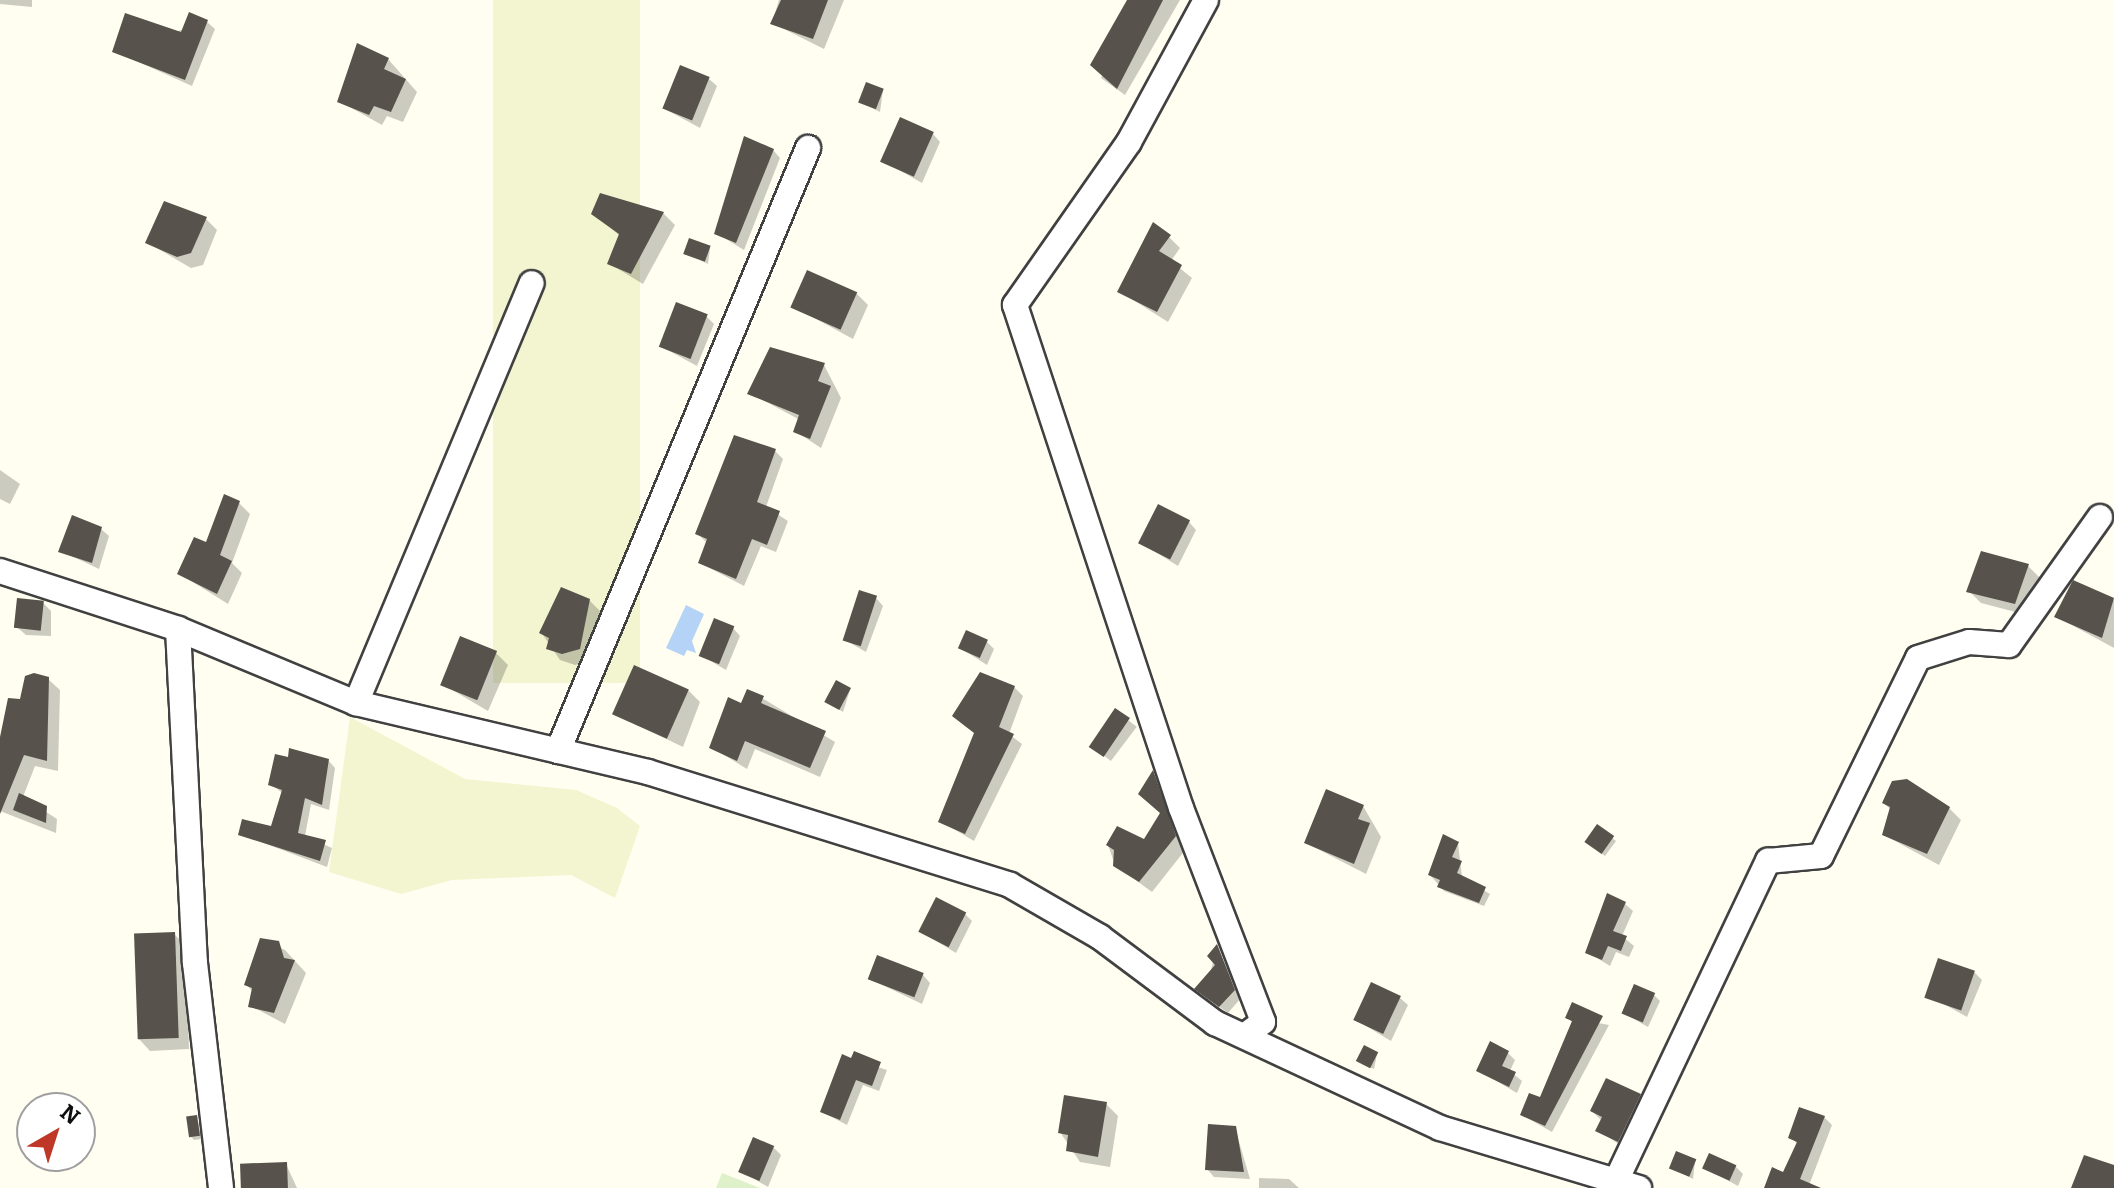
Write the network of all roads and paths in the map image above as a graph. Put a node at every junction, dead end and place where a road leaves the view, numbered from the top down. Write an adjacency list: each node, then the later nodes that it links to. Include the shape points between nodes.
1 (1206, 0): 9 (street, via 1129,142 1015,305 1171,779 1263,1022)
2 (808, 148): 8 (street)
3 (532, 283): 7 (street)
4 (2100, 517): 10 (street, via 2009,645 1969,642 1918,658 1821,856 1768,861)
5 (0, 571): 6 (street)
6 (178, 629): 7 (street); 11 (street, via 195,963)
7 (356, 703): 8 (street)
8 (558, 751): 9 (street, via 1010,885 1100,937 1215,1023)
9 (1246, 1035): 10 (street, via 1440,1128)
10 (1615, 1183): 12 (street)
11 (221, 1188)
12 (1639, 1188)

